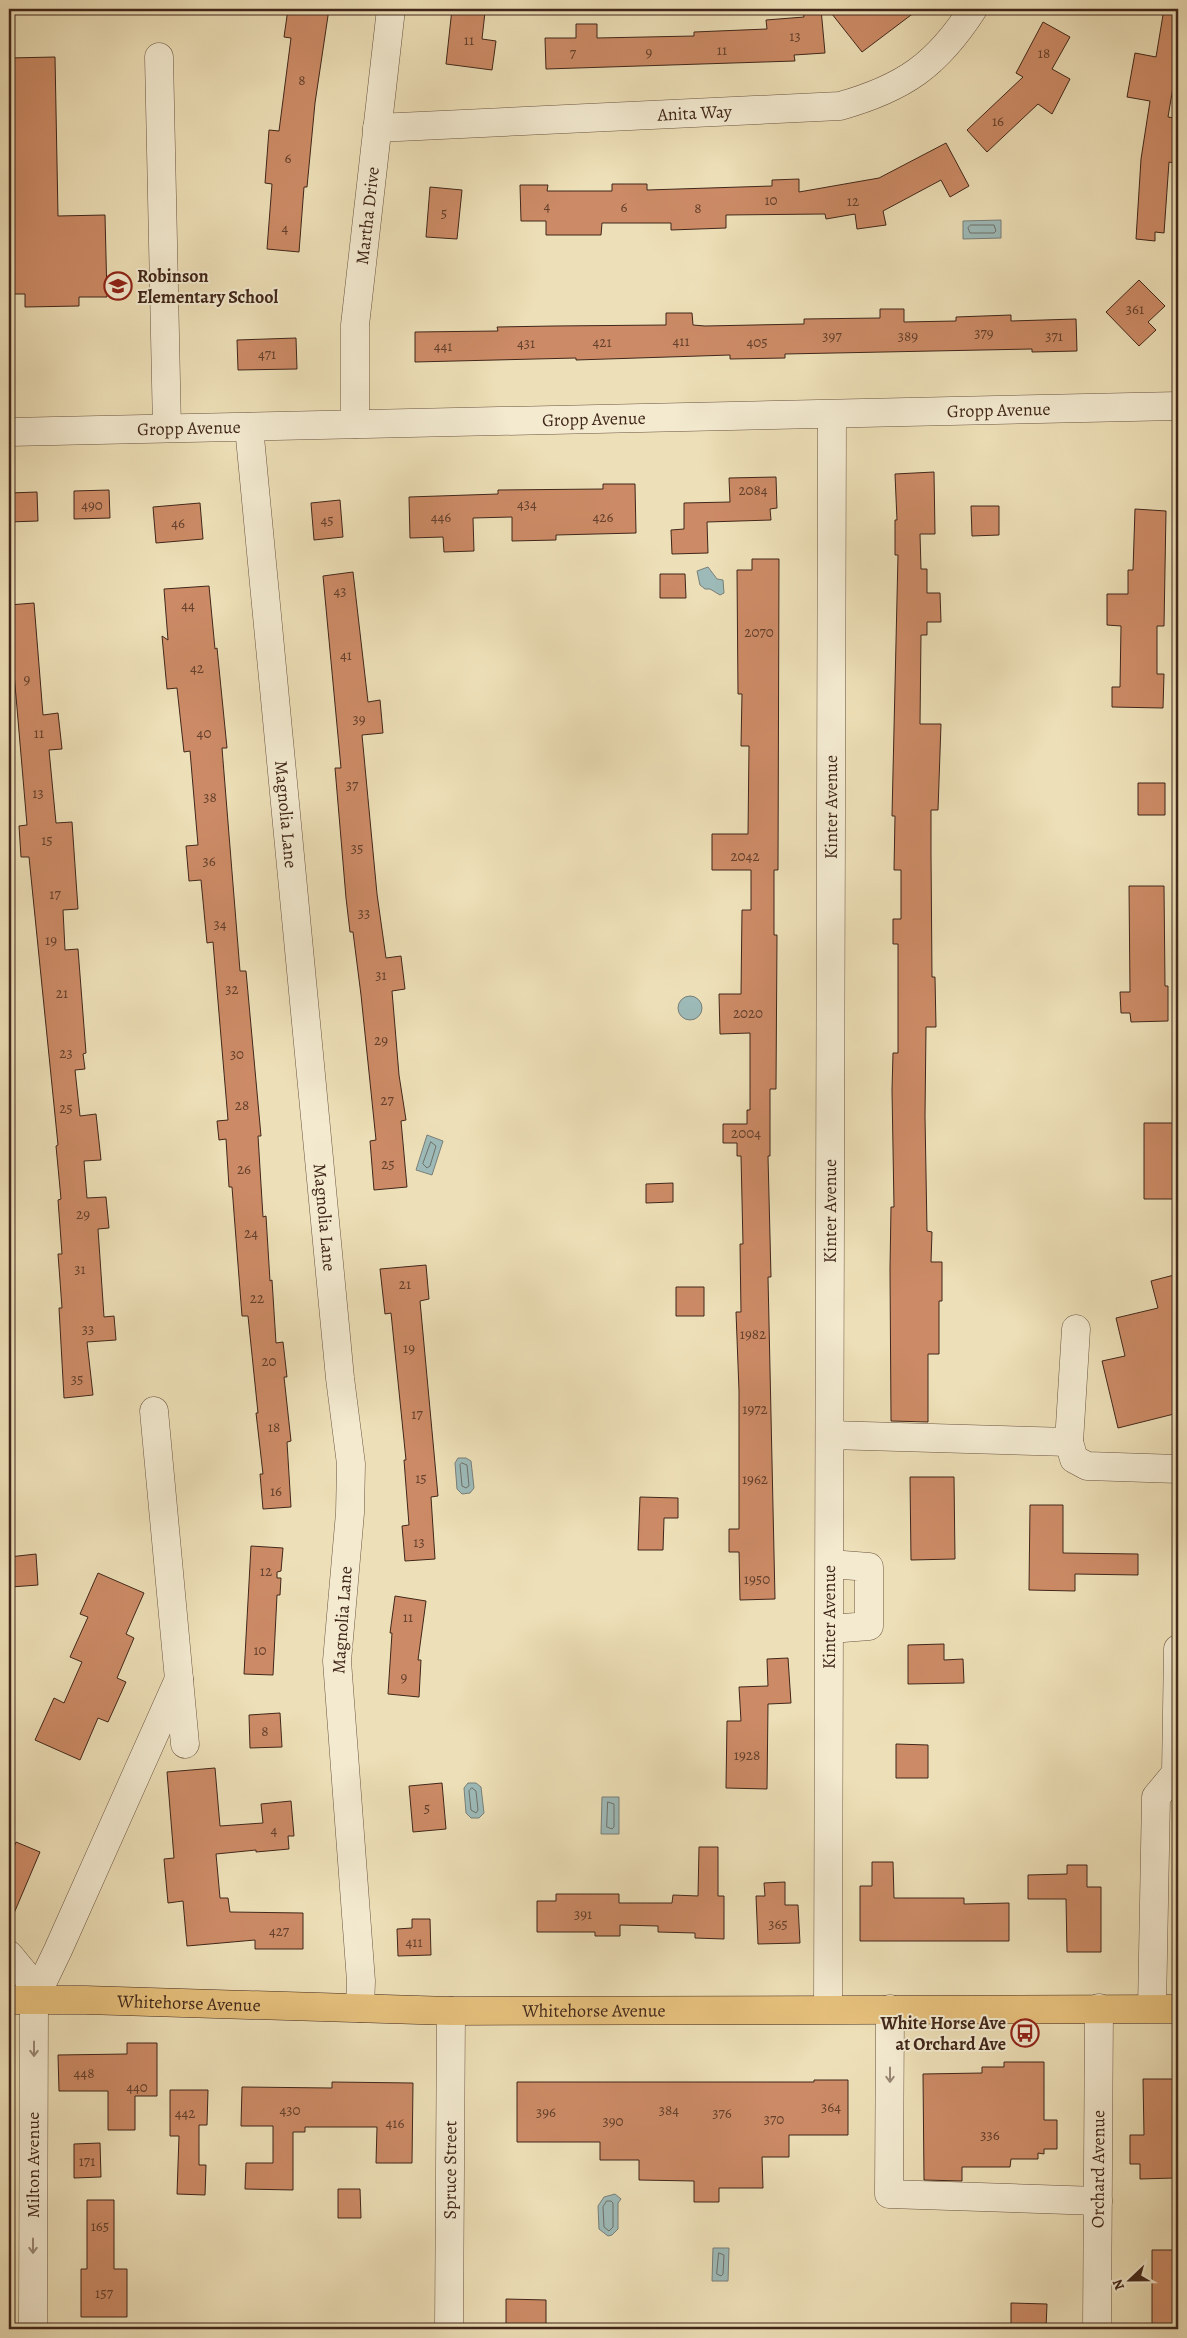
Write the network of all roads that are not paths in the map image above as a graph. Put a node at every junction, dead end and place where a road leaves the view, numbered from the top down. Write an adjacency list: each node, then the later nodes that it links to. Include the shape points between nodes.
1 (391, 9): 4 (street, Martha Drive)
2 (972, 9): 4 (street, Anita Way, via 956,35 933,60 906,80 876,96 840,106)
3 (159, 57): 9 (street)
4 (377, 128): 7 (street, Martha Drive, via 355,325)
5 (1178, 406): 6 (street, Gropp Avenue)
6 (832, 415): 7 (street, Gropp Avenue); 13 (street, Kinter Avenue)
7 (355, 424): 8 (street, Gropp Avenue)
8 (249, 427): 9 (street, Gropp Avenue); 23 (street, Magnolia Lane, via 339,1368 351,1464 337,1661 361,1981)
9 (166, 428): 10 (street, Gropp Avenue)
10 (9, 432)
11 (1076, 1329): 14 (street)
12 (154, 1411): 19 (street)
13 (830, 1435): 14 (street); 16 (street, Kinter Avenue)
14 (1069, 1442): 15 (street, via 1074,1459 1087,1466)
15 (1178, 1469)
16 (830, 1564): 17 (street, Kinter Avenue); 17 (street, via 869,1566 869,1626)
17 (830, 1629): 26 (street, Kinter Avenue)
18 (1178, 1649): 25 (street, via 1176,1773 1156,1797)
19 (179, 1679): 20 (street); 22 (street, via 58,1950)
20 (185, 1744)
21 (9, 1955): 22 (street, via 28,1978)
22 (21, 2000): 23 (main road, Whitehorse Avenue); 31 (street, Milton Avenue, one-way to 31)
23 (360, 2008): 29 (main road, Whitehorse Avenue)
24 (1099, 2008): 25 (main road, Whitehorse Avenue); 27 (main road, Whitehorse Avenue); 30 (street, Orchard Avenue)
25 (1152, 2008): 28 (main road, Whitehorse Avenue)
26 (828, 2009): 27 (main road, Whitehorse Avenue); 29 (main road, Whitehorse Avenue)
27 (890, 2009): 30 (street, one-way to 30, via 889,2194)
28 (1178, 2009)
29 (451, 2011): 32 (street, Spruce Street)
30 (1098, 2201): 33 (street, Orchard Avenue)
31 (33, 2329)
32 (449, 2329)
33 (1097, 2329)

